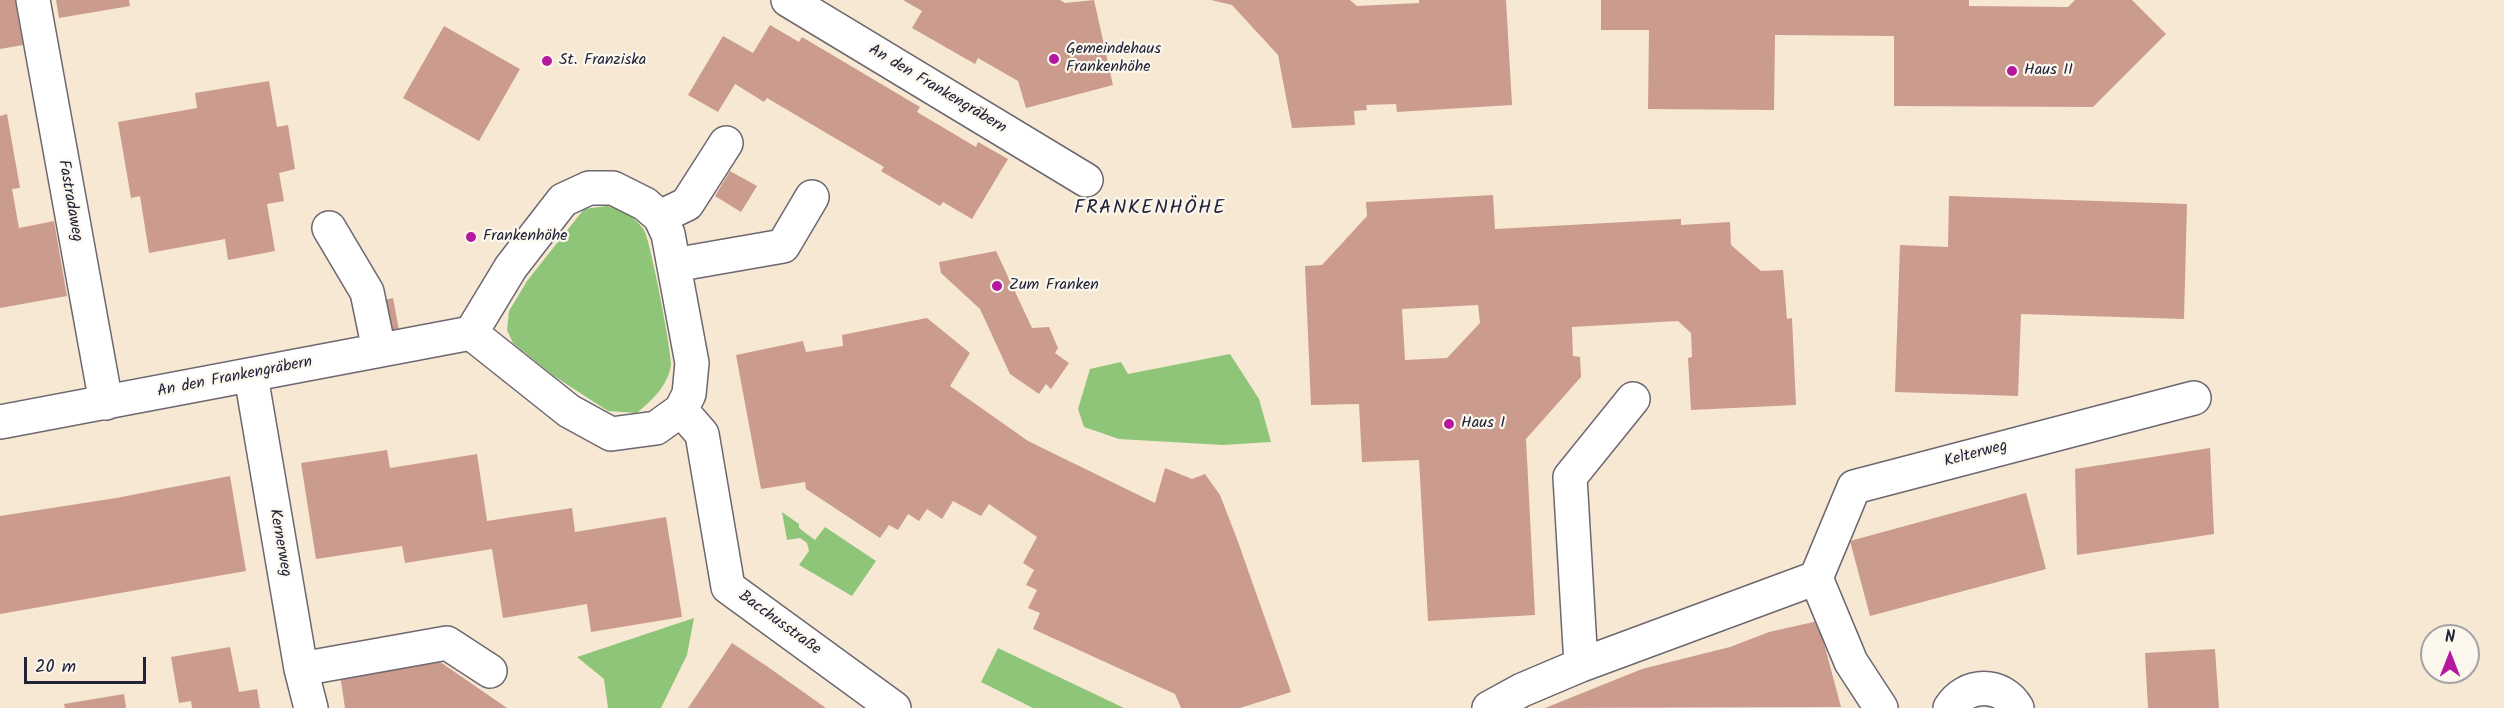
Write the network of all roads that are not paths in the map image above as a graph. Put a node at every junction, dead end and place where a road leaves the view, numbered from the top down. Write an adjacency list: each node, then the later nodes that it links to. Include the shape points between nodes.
1 (33, 0): 14 (street, Fastradaweg)
2 (789, 0): 4 (street, An den Frankengräbern)
3 (726, 143): 6 (street, via 687,204)
4 (1086, 180)
5 (812, 197): 8 (street, via 783,246)
6 (660, 216): 8 (street); 9 (street, via 613,188 589,188 563,200 511,267)
7 (329, 228): 10 (street, via 367,292)
8 (674, 265): 15 (street, via 693,363)
9 (471, 333): 10 (street, An den Frankengräbern); 15 (street, via 569,411 611,434 656,428)
10 (379, 350): 11 (street, An den Frankengräbern)
11 (251, 376): 14 (street, An den Frankengräbern); 19 (street, Kernerweg)
12 (2194, 398): 17 (street, Kelterweg, via 1854,487)
13 (1634, 399): 18 (street, via 1570,477)
14 (106, 403): 16 (street, An den Frankengräbern)
15 (681, 410): 22 (street, Bacchusstraße, via 702,434 728,587)
16 (0, 422)
17 (1816, 578): 18 (street); 24 (street, via 1851,662)
18 (1581, 665): 23 (street)
19 (301, 669): 20 (street, via 447,643); 21 (street, Kernerweg)
20 (490, 671)
21 (311, 708)
22 (894, 708)
23 (1490, 708)
24 (1881, 708)
25 (1950, 708): 26 (street, via 1964,693 1990,688 2003,693)
26 (2018, 708)

